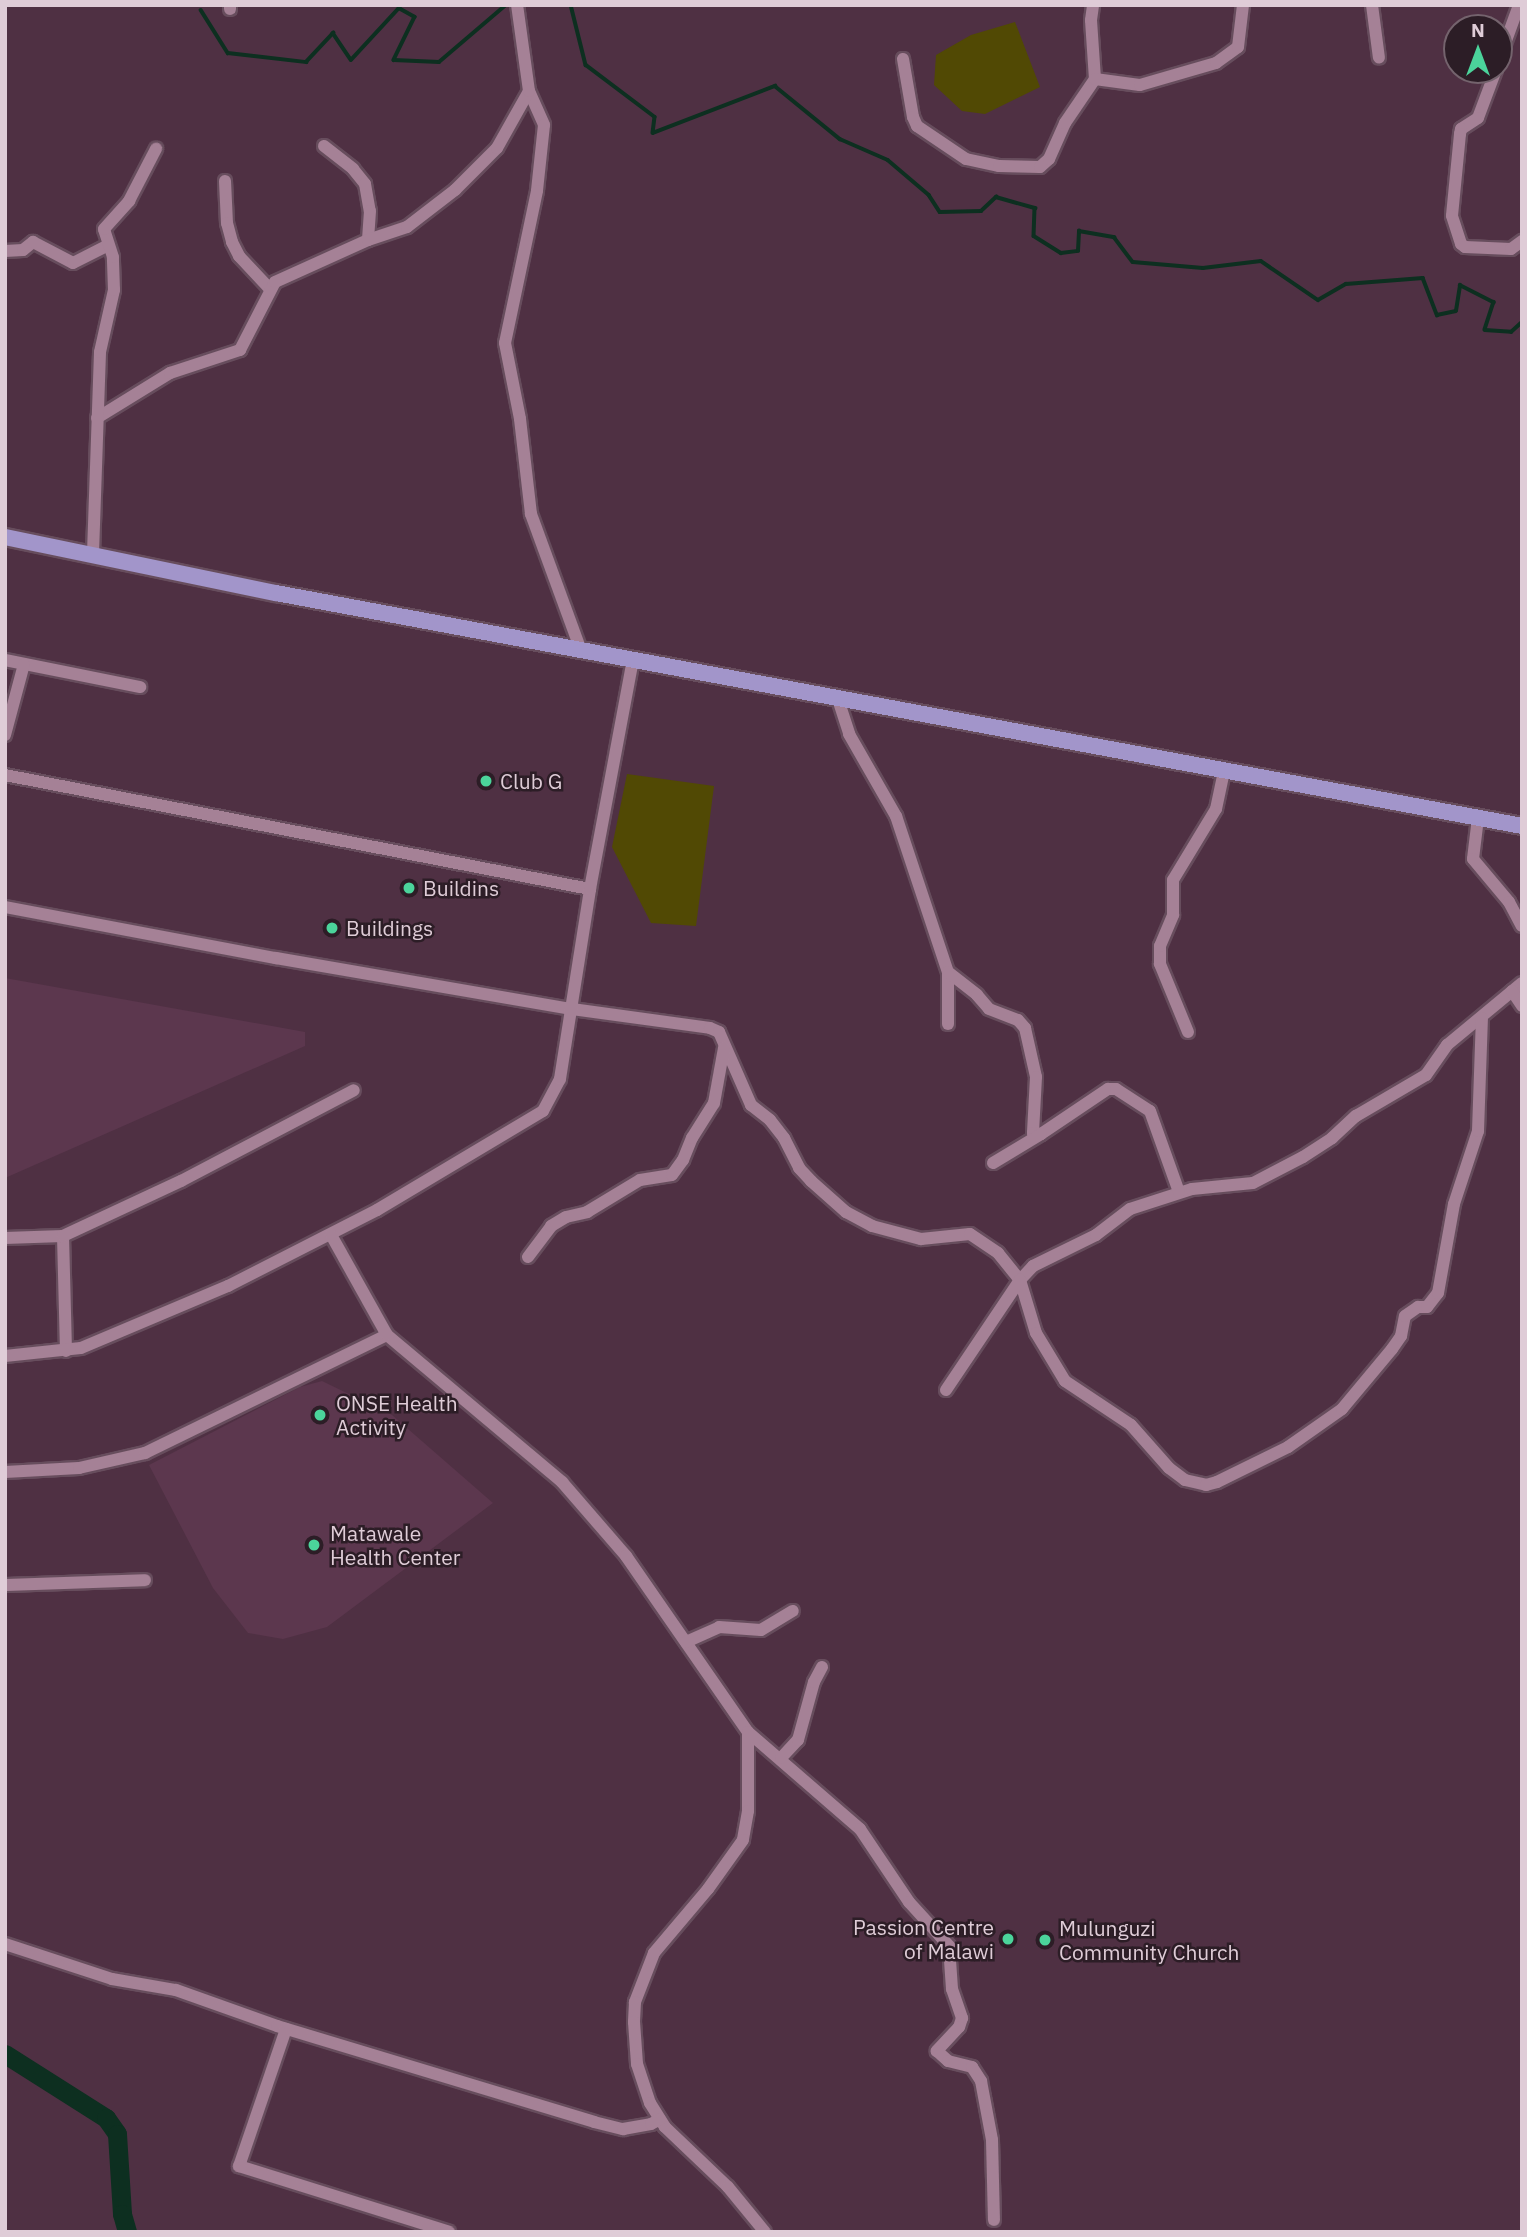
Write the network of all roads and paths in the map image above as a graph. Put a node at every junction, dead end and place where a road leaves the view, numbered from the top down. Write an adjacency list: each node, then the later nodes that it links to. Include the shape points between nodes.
1 (517, 5): 9 (street)
2 (1093, 5): 7 (street)
3 (1243, 5): 7 (street, via 1238,47 1216,63 1140,85)
4 (1372, 5): 5 (street)
5 (1379, 58)
6 (903, 59): 7 (street, via 917,126 960,157 999,166 1034,168 1045,163)
7 (1095, 79)
8 (1491, 84): 14 (street, via 1478,118 1461,129 1452,216 1465,247 1511,249)
9 (529, 91): 13 (street, via 497,148 455,190 407,228); 21 (street, via 544,122 537,191 505,343 531,514)
10 (324, 146): 13 (street, via 365,184 370,211)
11 (156, 149): 15 (street, via 128,201 104,229)
12 (225, 181): 17 (street, via 232,242)
13 (368, 240): 17 (street, via 283,277)
14 (1522, 241)
15 (108, 245): 16 (street, via 73,263 33,242 23,250); 18 (street, via 114,290 100,352)
16 (5, 251)
17 (270, 289): 18 (street, via 240,350 170,373)
18 (97, 418): 20 (street)
19 (5, 537): 20 (main road)
20 (93, 553): 21 (main road, via 254,589)
21 (581, 651): 23 (main road)
22 (5, 660): 24 (street)
23 (633, 660): 26 (main road); 32 (street)
24 (24, 664): 25 (street); 27 (street)
25 (140, 687)
26 (837, 696): 28 (main road); 35 (street, via 849,734 896,816)
27 (5, 735)
28 (1224, 771): 30 (main road); 41 (street, via 1216,809 1173,880 1173,915 1160,946 1160,964)
29 (5, 775): 32 (street)
30 (1478, 818): 31 (main road); 34 (street, via 1473,859 1509,902)
31 (1522, 826)
32 (590, 890): 38 (street)
33 (5, 907): 38 (street)
34 (1522, 926)
35 (948, 972): 40 (street); 44 (street, via 989,1009 1018,1020 1025,1028 1035,1077 1032,1129)
36 (1517, 987): 37 (street); 39 (street)
37 (1522, 1006)
38 (572, 1009): 42 (street, via 710,1028 719,1032); 47 (street, via 560,1079 543,1111)
39 (1482, 1018): 46 (street, via 1447,1045 1426,1075 1388,1095 1303,1157 1253,1182); 51 (street, via 1478,1132 1451,1220 1438,1293 1427,1307 1418,1307 1405,1317 1401,1336 1342,1409 1288,1447 1217,1482 1206,1485 1185,1480 1131,1424 1065,1381 1036,1333)
40 (948, 1024)
41 (1188, 1032)
42 (725, 1044): 50 (street, via 714,1103 672,1175 640,1180 587,1212 551,1226); 51 (street, via 751,1105 770,1120 805,1174 846,1212 872,1226 920,1239 970,1234 998,1253)
43 (354, 1090): 48 (street, via 181,1181)
44 (1041, 1134): 45 (street); 46 (street, via 1108,1089 1116,1089 1150,1111)
45 (993, 1163)
46 (1179, 1192): 51 (street, via 1130,1209 1090,1238 1033,1266)
47 (331, 1234): 52 (street); 53 (street, via 159,1317)
48 (63, 1236): 49 (street); 53 (street)
49 (5, 1238)
50 (528, 1257)
51 (1020, 1280): 55 (street)
52 (387, 1335): 56 (street, via 145,1453 79,1468); 60 (street, via 562,1482 626,1556)
53 (66, 1351): 54 (street)
54 (5, 1356)
55 (946, 1390)
56 (5, 1472)
57 (145, 1580): 58 (street)
58 (5, 1585)
59 (793, 1611): 60 (street, via 761,1630 719,1627)
60 (686, 1642): 62 (street)
61 (822, 1667): 63 (street, via 798,1740)
62 (748, 1732): 63 (street); 66 (street, via 748,1811 743,1840 708,1889 662,1940 645,1970 635,2002 637,2064)
63 (781, 1758): 67 (street, via 860,1829 909,1902 949,1946 952,1989 962,2018 937,2051 948,2061 972,2067 981,2081 992,2140)
64 (5, 1944): 65 (street, via 112,1979 176,1990)
65 (286, 2029): 66 (street, via 623,2129); 68 (street, via 239,2166)
66 (660, 2119): 69 (street, via 728,2187)
67 (994, 2221)
68 (449, 2232)
69 (765, 2232)

